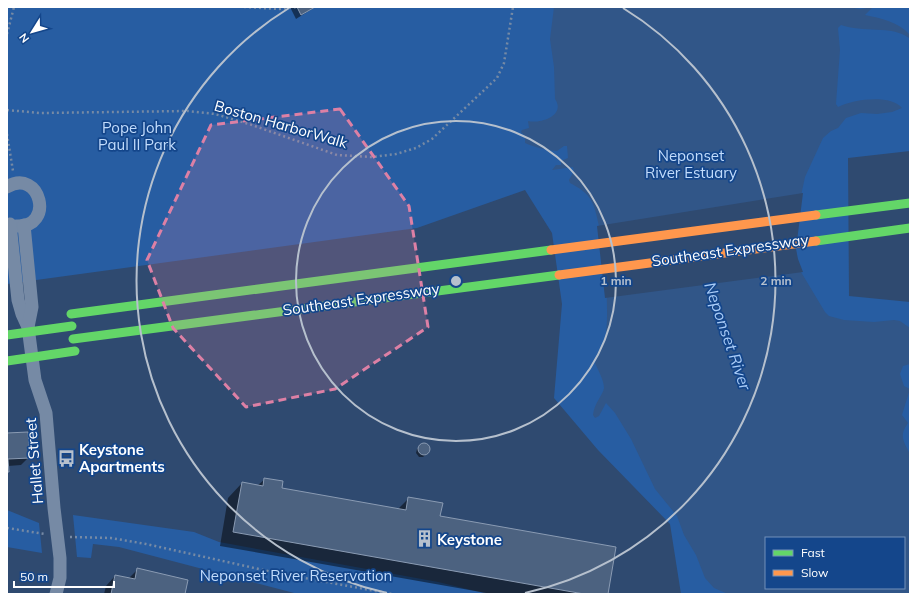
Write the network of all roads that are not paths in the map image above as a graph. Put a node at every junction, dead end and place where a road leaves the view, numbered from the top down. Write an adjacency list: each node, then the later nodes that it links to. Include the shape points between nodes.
1 (11, 185): 4 (street, via 31,187 40,201 38,214 30,223)
2 (907, 202): 6 (highway, Southeast Expressway, via 848,212)
3 (9, 223): 4 (street, Hallet Street); 10 (street, Hallet Street, via 18,300)
4 (24, 225): 10 (street, Hallet Street, via 32,307)
5 (910, 228): 12 (highway)
6 (67, 315)
7 (42, 318): 8 (highway)
8 (14, 322)
9 (76, 326): 11 (highway, bridge)
10 (28, 327): 17 (street, Hallet Street, via 36,380 46,413 60,558 60,578)
11 (7, 334)
12 (70, 340)
13 (36, 344): 14 (highway)
14 (22, 346)
15 (79, 351): 16 (highway, bridge)
16 (7, 361)
17 (56, 594)

